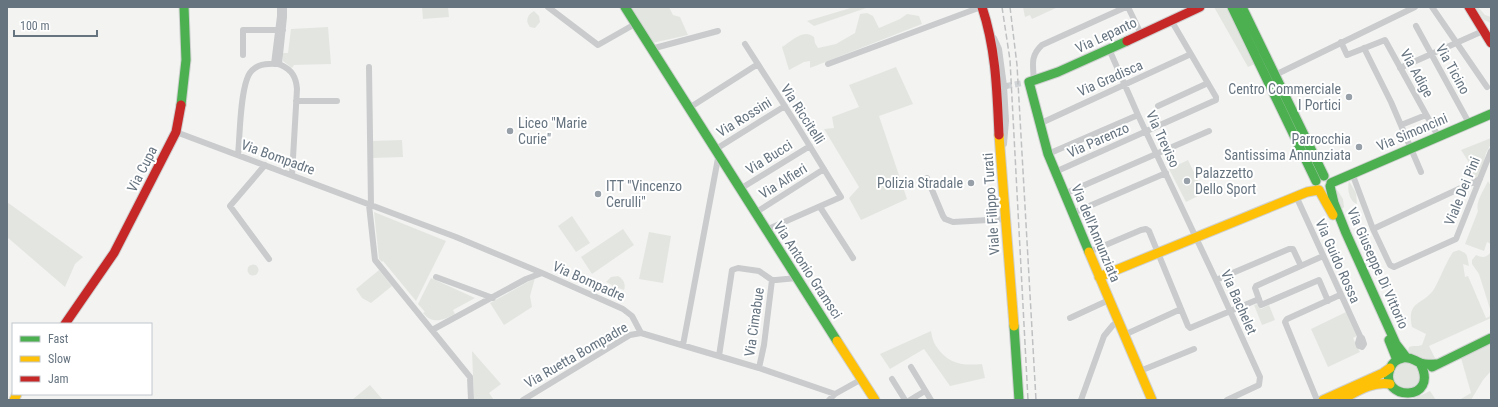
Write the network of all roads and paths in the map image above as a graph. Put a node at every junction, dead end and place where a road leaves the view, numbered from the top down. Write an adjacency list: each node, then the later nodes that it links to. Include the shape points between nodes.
1 (184, 7): 54 (street, Via Cupa, via 186,60)
2 (280, 7): 17 (street)
3 (284, 7): 17 (street)
4 (548, 7): 15 (street, via 598,45)
5 (625, 7): 15 (street, Via Antonio Gramsci)
6 (982, 7): 20 (street, Viale Filippo Turati); 34 (street)
7 (1127, 7): 21 (street); 38 (street, via 1042,45 1033,57)
8 (1200, 7): 14 (street, Via Lepanto)
9 (1232, 7): 74 (street, Via Giuseppe Di Vittorio)
10 (1242, 7): 37 (street, Via Giuseppe Di Vittorio)
11 (1414, 7): 22 (street)
12 (1432, 7): 23 (street)
13 (1469, 7): 19 (street)
14 (1171, 20): 21 (street, Via Lepanto); 29 (street)
15 (635, 24): 27 (street, Via Antonio Gramsci)
16 (1416, 26): 31 (street, Via Ticino)
17 (281, 30): 30 (street, via 243,30); 32 (street)
18 (718, 31): 27 (street)
19 (1483, 31): 23 (street); 24 (street)
20 (990, 32): 64 (street, Viale Filippo Turati); 64 (street, via 999,48 1005,86 1006,121)
21 (1141, 34): 28 (street, Via Lepanto)
22 (1341, 42): 26 (street, via 1347,55); 37 (street)
23 (1457, 43): 31 (street); 41 (street)
24 (1491, 43)
25 (745, 44): 33 (street, Via Riccitelli)
26 (1364, 48): 36 (street, Via Adige, via 1383,40); 52 (street)
27 (651, 49): 46 (street, Via Antonio Gramsci)
28 (1109, 49): 38 (street, Via Lepanto); 40 (street, Via Treviso)
29 (1191, 54): 39 (street); 40 (street, Via Gradisca)
30 (243, 55)
31 (1431, 55): 36 (street); 51 (street, Via Ticino)
32 (277, 64): 43 (street, via 292,73 296,80); 63 (street, via 256,67 247,78 242,102)
33 (758, 64): 44 (street, Via Riccitelli); 46 (street)
34 (828, 64)
35 (369, 67): 78 (street)
36 (1400, 68): 49 (street, Via Adige)
37 (1275, 75): 74 (street, Via Giuseppe Di Vittorio)
38 (1031, 81): 50 (street, Via dell'Annunziata, via 1030,95)
39 (1208, 83): 45 (street); 55 (street, Via Parenzo, via 1216,100)
40 (1125, 84): 48 (street, Via Treviso); 50 (street, Via Gradisca)
41 (1487, 87)
42 (337, 100): 43 (street)
43 (296, 101): 71 (street)
44 (785, 106): 57 (street, Via Riccitelli); 59 (street, Via Rossini)
45 (1158, 106)
46 (689, 108): 59 (street, Via Antonio Gramsci)
47 (1491, 114): 51 (street, Via Simoncini)
48 (1138, 115): 55 (street, Via Treviso); 61 (street)
49 (1426, 115): 52 (street); 56 (street, Via Adige)
50 (1039, 124): 61 (street, Via dell'Annunziata)
51 (1468, 124): 56 (street, Via Simoncini)
52 (1402, 126): 58 (street)
53 (1208, 131): 62 (street)
54 (176, 132): 63 (street, Via Bompadre); 107 (street, Via Cupa, via 114,253)
55 (1146, 132): 62 (street, Via Treviso); 67 (street, Via Parenzo)
56 (1438, 136): 58 (street, Via Simoncini)
57 (810, 146): 66 (street, Via Riccitelli); 75 (street, Via Bucci)
58 (1411, 148): 68 (street); 70 (street, Via Simoncini)
59 (717, 151): 75 (street, Via Antonio Gramsci); 113 (street)
60 (1491, 151): 73 (street, Viale Dei Pini)
61 (1048, 154): 67 (street, Via dell'Annunziata)
62 (1156, 154): 69 (street, Via Treviso); 76 (street)
63 (238, 155): 65 (street, Via Bompadre)
64 (1002, 156): 82 (street, Viale Filippo Turati)
65 (264, 164): 71 (street, Via Bompadre); 90 (street, via 230,206)
66 (824, 169): 79 (street, Via Riccitelli, via 841,197); 80 (street, Via Alfieri)
67 (1055, 172): 76 (street, Via dell'Annunziata)
68 (1421, 172)
69 (1166, 173): 81 (street); 85 (street, Via Treviso)
70 (1348, 174): 74 (street, Via Simoncini); 83 (street)
71 (292, 175): 78 (street, Via Bompadre)
72 (927, 178): 82 (street, via 943,216 948,220 953,222)
73 (1480, 179): 83 (street); 83 (street, Viale Dei Pini, via 1456,239 1392,266)
74 (1323, 183): 77 (street); 116 (street, Via Giuseppe Di Vittorio, via 1396,344); 117 (street, Via Giuseppe Di Vittorio, via 1329,206)
75 (740, 189): 80 (street, Via Antonio Gramsci)
76 (1064, 194): 81 (street, Via dell'Annunziata)
77 (1296, 196): 85 (street); 88 (street, Via Guido Rossa)
78 (370, 205): 92 (street, Via Bompadre); 108 (street, via 375,260)
79 (820, 206): 84 (street); 89 (street)
80 (755, 213): 84 (street, Via Antonio Gramsci)
81 (1073, 213): 86 (street, Via dell'Annunziata)
82 (1006, 219): 138 (street, Viale Filippo Turati)
83 (1373, 229)
84 (766, 230): 95 (street, Via Antonio Gramsci)
85 (1196, 238): 87 (street); 97 (street, Via Bachelet)
86 (1089, 252): 87 (street, via 1146,229); 94 (street, Via dell'Annunziata)
87 (1159, 253): 94 (street); 103 (street)
88 (1323, 256): 91 (street); 98 (street, Via Guido Rossa)
89 (853, 258)
90 (269, 259)
91 (1301, 266): 97 (street, via 1292,248); 100 (street, via 1256,286)
92 (542, 273): 99 (street); 109 (street, Via Bompadre, via 624,310 632,316)
93 (436, 277): 99 (street)
94 (1100, 277): 101 (street, Via dell'Annunziata)
95 (797, 278): 96 (street); 125 (street, Via Antonio Gramsci)
96 (772, 280): 115 (street, via 759,270 732,270); 121 (street, Via Cimabue)
97 (1216, 280): 104 (street, Via Bachelet)
98 (1340, 295): 102 (street); 111 (street, Via Guido Rossa)
99 (493, 298): 108 (street)
100 (1258, 299): 102 (street, via 1261,305 1318,280); 104 (street)
101 (1109, 300): 105 (street); 106 (street, Via dell'Annunziata)
102 (1328, 301): 142 (street, via 1285,322)
103 (1181, 310): 104 (street, via 1190,328); 110 (street)
104 (1229, 311): 141 (street, Via Bachelet, via 1260,377 1259,385)
105 (1070, 318)
106 (1118, 322): 110 (street, Via dell'Annunziata); 139 (street, via 1104,336)
107 (66, 323)
108 (432, 330): 131 (street, via 470,377)
109 (640, 333): 113 (street); 132 (street, Via Ruetta Bompadre, via 630,335)
110 (1124, 334): 123 (street, Via dell'Annunziata)
111 (1360, 336)
112 (1490, 341): 119 (street)
113 (683, 344): 115 (street)
114 (1194, 349): 123 (street)
115 (719, 356): 121 (street)
116 (1406, 357): 117 (street); 118 (street)
117 (1397, 360): 122 (street)
118 (1420, 363): 119 (street); 124 (street)
119 (1436, 364): 124 (street, via 1430,368)
120 (911, 367): 128 (street)
121 (759, 368): 129 (street)
122 (1390, 368): 127 (street); 143 (street)
123 (1140, 371): 140 (street, Via dell'Annunziata)
124 (1426, 376): 130 (street, via 1422,388)
125 (862, 379): 129 (street); 134 (street, Via Antonio Gramsci)
126 (892, 379): 135 (street)
127 (1390, 384): 130 (street); 144 (street, via 1374,384)
128 (925, 391): 136 (street); 137 (street)
129 (835, 394): 133 (street)
130 (1405, 396)
131 (471, 400)
132 (523, 400)
133 (829, 400)
134 (875, 400)
135 (905, 400)
136 (910, 400)
137 (931, 400)
138 (1019, 400)
139 (1081, 400)
140 (1152, 400)
141 (1227, 400)
142 (1317, 400)
143 (1323, 400)
144 (1341, 400)

